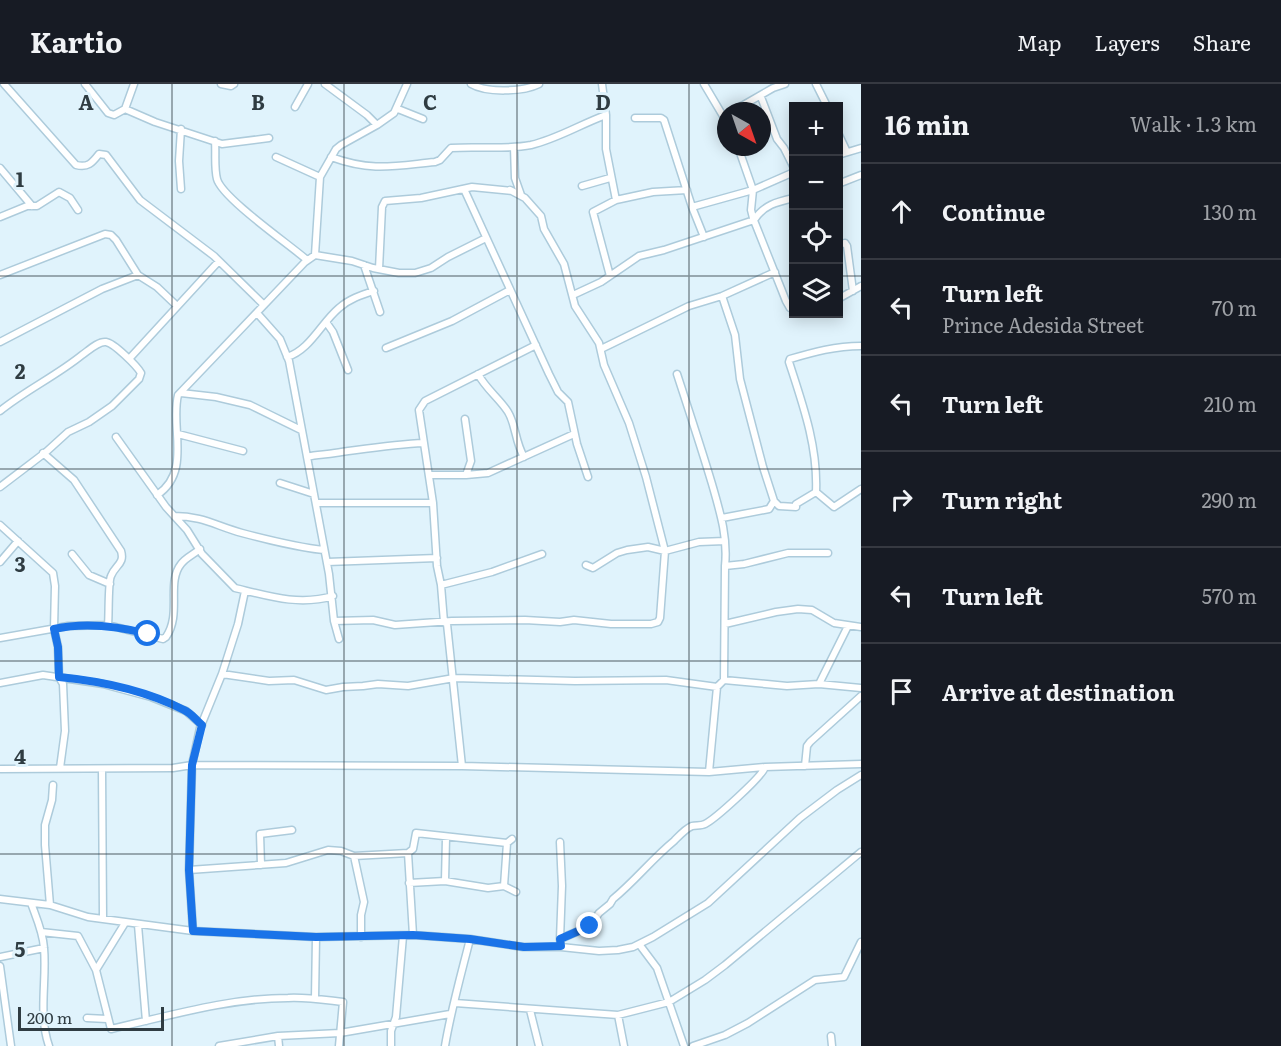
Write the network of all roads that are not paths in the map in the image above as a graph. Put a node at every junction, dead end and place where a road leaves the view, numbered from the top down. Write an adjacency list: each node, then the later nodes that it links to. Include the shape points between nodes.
1 (4, 84): 64 (street, via 76,165 84,167 99,154 106,155 140,200)
2 (85, 84): 20 (street, via 108,112 114,115)
3 (134, 84): 20 (street)
4 (221, 84): 5 (street)
5 (234, 84)
6 (309, 84): 19 (street)
7 (326, 84): 25 (street)
8 (407, 84): 21 (street)
9 (471, 84): 10 (street, via 497,90)
10 (538, 84)
11 (602, 84): 22 (street)
12 (704, 84): 18 (street)
13 (785, 84): 15 (street)
14 (816, 84): 17 (street)
15 (761, 97): 16 (street); 37 (street)
16 (751, 102)
17 (826, 102)
18 (717, 104)
19 (295, 107)
20 (125, 109): 26 (street)
21 (398, 109): 23 (street); 25 (street)
22 (606, 115): 30 (street, via 532,145); 43 (street)
23 (423, 118)
24 (635, 118): 49 (street, via 664,120)
25 (377, 125): 36 (street, via 346,141)
26 (181, 129): 28 (street); 46 (street)
27 (269, 138): 28 (street, via 222,144)
28 (215, 141): 63 (street, via 217,181 233,200)
29 (843, 144): 32 (street)
30 (514, 147): 36 (street, via 451,148 438,161 386,167 364,167); 42 (street)
31 (861, 148): 32 (street)
32 (847, 152): 33 (street)
33 (843, 153)
34 (741, 156): 50 (street)
35 (276, 157): 41 (street)
36 (331, 157): 41 (street)
37 (789, 159)
38 (0, 168): 54 (street)
39 (789, 172): 50 (street)
40 (861, 175): 44 (street)
41 (320, 177): 62 (street)
42 (515, 178): 48 (street); 51 (street)
43 (610, 178): 45 (street); 53 (street)
44 (843, 182)
45 (582, 186)
46 (181, 189)
47 (464, 189): 48 (street); 60 (street); 66 (street, via 385,201)
48 (510, 190): 51 (street)
49 (687, 190): 53 (street); 55 (street)
50 (753, 190): 55 (street); 58 (street)
51 (521, 195): 75 (street, via 541,216 564,264)
52 (789, 199): 58 (street, via 772,203)
53 (616, 200): 70 (street, via 593,212)
54 (32, 206): 56 (street, via 59,192); 57 (street)
55 (692, 207): 59 (street)
56 (78, 210)
57 (0, 217)
58 (754, 220): 59 (street); 67 (street)
59 (704, 237): 70 (street, via 639,256)
60 (486, 238): 66 (street, via 424,271 407,274); 72 (street)
61 (843, 243): 74 (street, via 847,246)
62 (315, 255): 63 (street); 65 (street)
63 (308, 260): 78 (street)
64 (219, 261): 78 (street); 79 (street)
65 (364, 264): 66 (street); 73 (street)
66 (379, 269)
67 (775, 272): 76 (street); 80 (street)
68 (0, 275): 69 (street, via 105,234 116,240)
69 (138, 275): 79 (street); 84 (street, via 102,289)
70 (610, 276): 75 (street)
71 (861, 286): 74 (street)
72 (510, 290): 85 (street); 87 (street, via 452,321)
73 (374, 291): 81 (street); 83 (street, via 347,302)
74 (853, 291): 77 (street)
75 (573, 295): 88 (street, via 575,306)
76 (722, 296): 88 (street, via 689,306); 117 (street, via 735,335 740,379 763,467)
77 (843, 297)
78 (264, 305): 82 (street)
79 (177, 306): 90 (street)
80 (789, 306)
81 (380, 312)
82 (257, 313): 89 (street, via 280,339); 94 (street)
83 (326, 322): 89 (street, via 300,351); 91 (street)
84 (0, 342)
85 (536, 345): 92 (street); 99 (street, via 558,392 568,402)
86 (861, 346): 111 (street, via 838,346 789,362 814,446)
87 (386, 348)
88 (601, 349): 125 (street, via 643,467)
89 (287, 357): 97 (street)
90 (129, 359): 95 (street, via 107,342 99,344); 103 (street, via 140,370 140,379 112,406 74,427)
91 (348, 369)
92 (478, 374): 101 (street, via 421,404); 105 (street, via 508,413)
93 (677, 374): 119 (street)
94 (181, 393): 97 (street, via 250,405); 98 (street, via 177,400)
95 (0, 411)
96 (465, 419): 107 (street, via 471,461)
97 (301, 430): 104 (street)
98 (178, 434): 102 (street); 114 (street, via 174,471 168,486)
99 (574, 434): 105 (street); 108 (street)
100 (116, 437): 114 (street)
101 (424, 443): 104 (street); 106 (street)
102 (243, 451)
103 (43, 453): 110 (street); 134 (street, via 74,480 121,551 122,563 112,572)
104 (307, 457): 113 (street)
105 (524, 457): 107 (street, via 488,473)
106 (429, 475): 107 (street); 116 (street)
107 (466, 475)
108 (588, 477)
109 (280, 483): 113 (street)
110 (0, 487)
111 (816, 492): 112 (street, via 834,507); 117 (street, via 796,507)
112 (860, 492)
113 (314, 494): 115 (street)
114 (157, 495): 118 (street)
115 (316, 503): 116 (street); 124 (street)
116 (433, 503): 129 (street)
117 (777, 504): 119 (street)
118 (174, 516): 123 (street); 124 (street, via 197,517 241,533)
119 (722, 518): 122 (street)
120 (0, 525): 121 (street)
121 (18, 541): 130 (street); 144 (street, via 53,573)
122 (725, 541): 125 (street, via 699,542); 133 (street)
123 (200, 549): 136 (street, via 229,584); 141 (street, via 180,565 175,614 166,637)
124 (324, 550): 131 (street)
125 (664, 551): 132 (street, via 648,547 627,550 597,567); 139 (street, via 661,615 655,623)
126 (828, 553): 133 (street, via 788,553)
127 (72, 554): 134 (street, via 89,575)
128 (542, 554): 135 (street)
129 (437, 558): 131 (street); 135 (street)
130 (0, 562)
131 (327, 562): 137 (street)
132 (586, 565)
133 (725, 566): 140 (street)
134 (110, 584): 141 (street)
135 (441, 585): 139 (street)
136 (245, 591): 137 (street, via 302,602); 147 (street)
137 (333, 596): 138 (street)
138 (334, 621): 139 (street, via 373,620 395,625); 146 (street)
139 (444, 622): 149 (street)
140 (725, 624): 142 (street, via 798,609 812,610); 150 (street)
141 (108, 625): 144 (street)
142 (848, 626): 143 (street); 152 (street)
143 (861, 627)
144 (54, 629): 145 (street); 148 (street)
145 (0, 638)
146 (339, 639)
147 (222, 674): 149 (street, via 269,681 294,680 326,690 378,684 408,687); 156 (street)
148 (59, 677): 151 (street, via 43,675); 156 (street, via 151,697 186,711); 162 (street, via 63,684 65,731)
149 (454, 678): 153 (street, via 666,680); 159 (street)
150 (724, 680): 152 (street, via 787,686); 153 (street)
151 (0, 683)
152 (819, 684): 154 (street)
153 (717, 687): 166 (street)
154 (861, 688)
155 (861, 696): 160 (street, via 810,742)
156 (202, 725): 158 (street)
157 (861, 764): 160 (street)
158 (192, 765): 159 (street); 163 (street); 165 (street); 176 (street)
159 (462, 766): 166 (street)
160 (805, 766): 161 (street)
161 (765, 767): 166 (street); 195 (street, via 762,775 731,805 705,824 692,826 613,898 590,926)
162 (60, 768): 164 (street); 165 (street)
163 (363, 768)
164 (0, 769)
165 (102, 769): 184 (street)
166 (709, 772)
167 (861, 775): 196 (street, via 800,818 715,897)
168 (53, 785): 183 (street, via 45,825)
169 (292, 830): 175 (street, via 260,834)
170 (446, 838): 173 (street, via 416,833 413,849); 177 (street); 179 (street, via 509,841)
171 (560, 842): 195 (street)
172 (861, 852): 202 (street, via 725,965)
173 (408, 853): 174 (street); 178 (street)
174 (354, 856): 175 (street, via 328,850); 192 (street, via 364,898)
175 (261, 866): 176 (street)
176 (189, 870): 187 (street)
177 (445, 881): 178 (street); 179 (street, via 488,888)
178 (409, 883): 189 (street)
179 (504, 886): 180 (street)
180 (516, 892)
181 (0, 899): 182 (street)
182 (31, 903): 183 (street); 188 (street)
183 (50, 905): 184 (street)
184 (103, 918): 185 (street)
185 (125, 923): 186 (street); 200 (street)
186 (138, 925): 187 (street); 209 (street)
187 (193, 931): 191 (street)
188 (41, 932): 197 (street); 200 (street, via 78,936)
189 (413, 935): 190 (street); 193 (street)
190 (403, 936): 192 (street); 210 (street)
191 (316, 937): 192 (street); 201 (street)
192 (361, 937)
193 (470, 939): 195 (street, via 524,947); 203 (street)
194 (861, 942): 226 (street, via 844,977 815,980 748,1023)
195 (560, 943): 196 (street, via 599,951)
196 (639, 944): 202 (street, via 657,968)
197 (44, 948): 198 (street); 217 (street, via 44,1011)
198 (0, 957)
199 (0, 966): 216 (street)
200 (96, 970): 208 (street)
201 (315, 999): 209 (street, via 214,1005); 211 (street, via 343,1002)
202 (669, 1002): 206 (street); 225 (street)
203 (455, 1004): 204 (street); 205 (street)
204 (530, 1010): 206 (street); 223 (street)
205 (450, 1014): 210 (street); 222 (street)
206 (618, 1015): 224 (street)
207 (87, 1018): 208 (street)
208 (107, 1019): 209 (street, via 111,1029)
209 (146, 1021)
210 (395, 1023): 211 (street); 221 (street)
211 (340, 1033): 212 (street); 220 (street)
212 (278, 1036): 214 (street); 219 (street)
213 (831, 1036): 227 (street)
214 (250, 1043): 215 (street)
215 (227, 1045): 218 (street)
216 (11, 1046)
217 (49, 1046)
218 (219, 1046)
219 (279, 1046)
220 (339, 1046)
221 (391, 1046)
222 (445, 1046)
223 (539, 1046)
224 (624, 1046)
225 (684, 1046)
226 (693, 1046)
227 (832, 1046)

